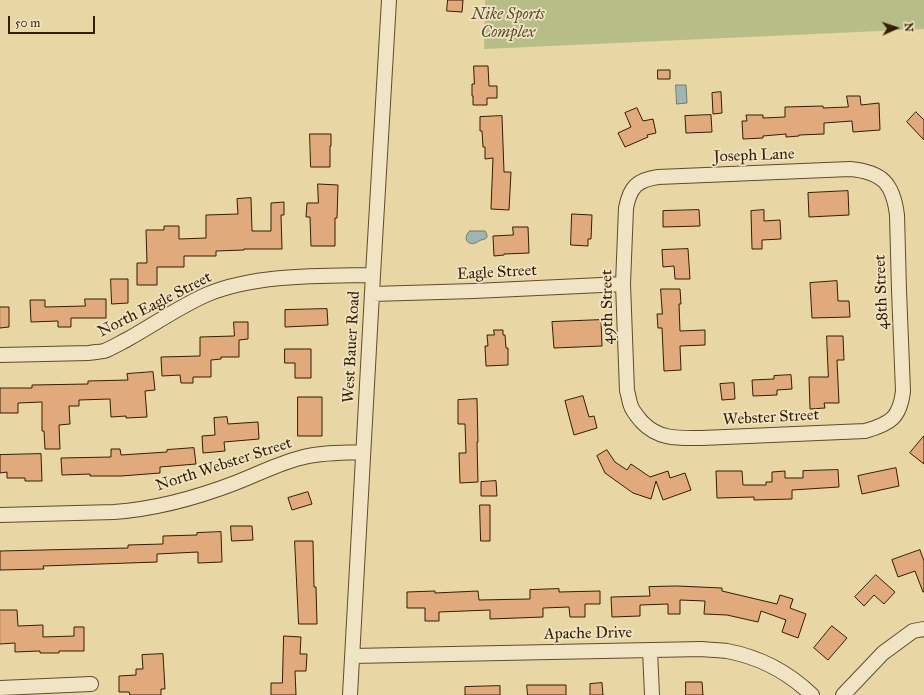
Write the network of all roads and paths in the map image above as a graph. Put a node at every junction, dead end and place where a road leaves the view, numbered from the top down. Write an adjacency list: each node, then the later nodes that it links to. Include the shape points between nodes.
1 (389, 0): 4 (street, West Bauer Road)
2 (875, 175): 3 (street, Joseph Lane, via 850,169 658,177); 8 (street, 48th Street, via 881,178 893,194 897,215 903,391 902,403)
3 (636, 184): 5 (street, 49th Street, via 628,197 626,208)
4 (372, 275): 6 (street, West Bauer Road); 7 (street, North Eagle Street, via 258,281 207,294 102,351)
5 (623, 284): 6 (street, Eagle Street); 9 (street, 49th Street, via 628,391 631,406)
6 (372, 294): 10 (street, West Bauer Road)
7 (0, 355)
8 (896, 414): 9 (street, Webster Street, via 889,422 865,431 676,438 658,434)
9 (645, 426)
10 (363, 452): 11 (street, North Webster Street, via 324,453 300,458 198,496 150,508 114,512); 14 (street, West Bauer Road)
11 (0, 515)
12 (924, 629): 20 (street, via 913,631 883,653)
13 (650, 650): 14 (street, Apache Drive); 18 (street); 19 (street, Apache Drive, via 702,649 735,653 774,667)
14 (352, 656): 17 (street, West Bauer Road)
15 (91, 684): 16 (street)
16 (0, 688)
17 (350, 695)
18 (652, 695)
19 (812, 695)
20 (843, 695)

